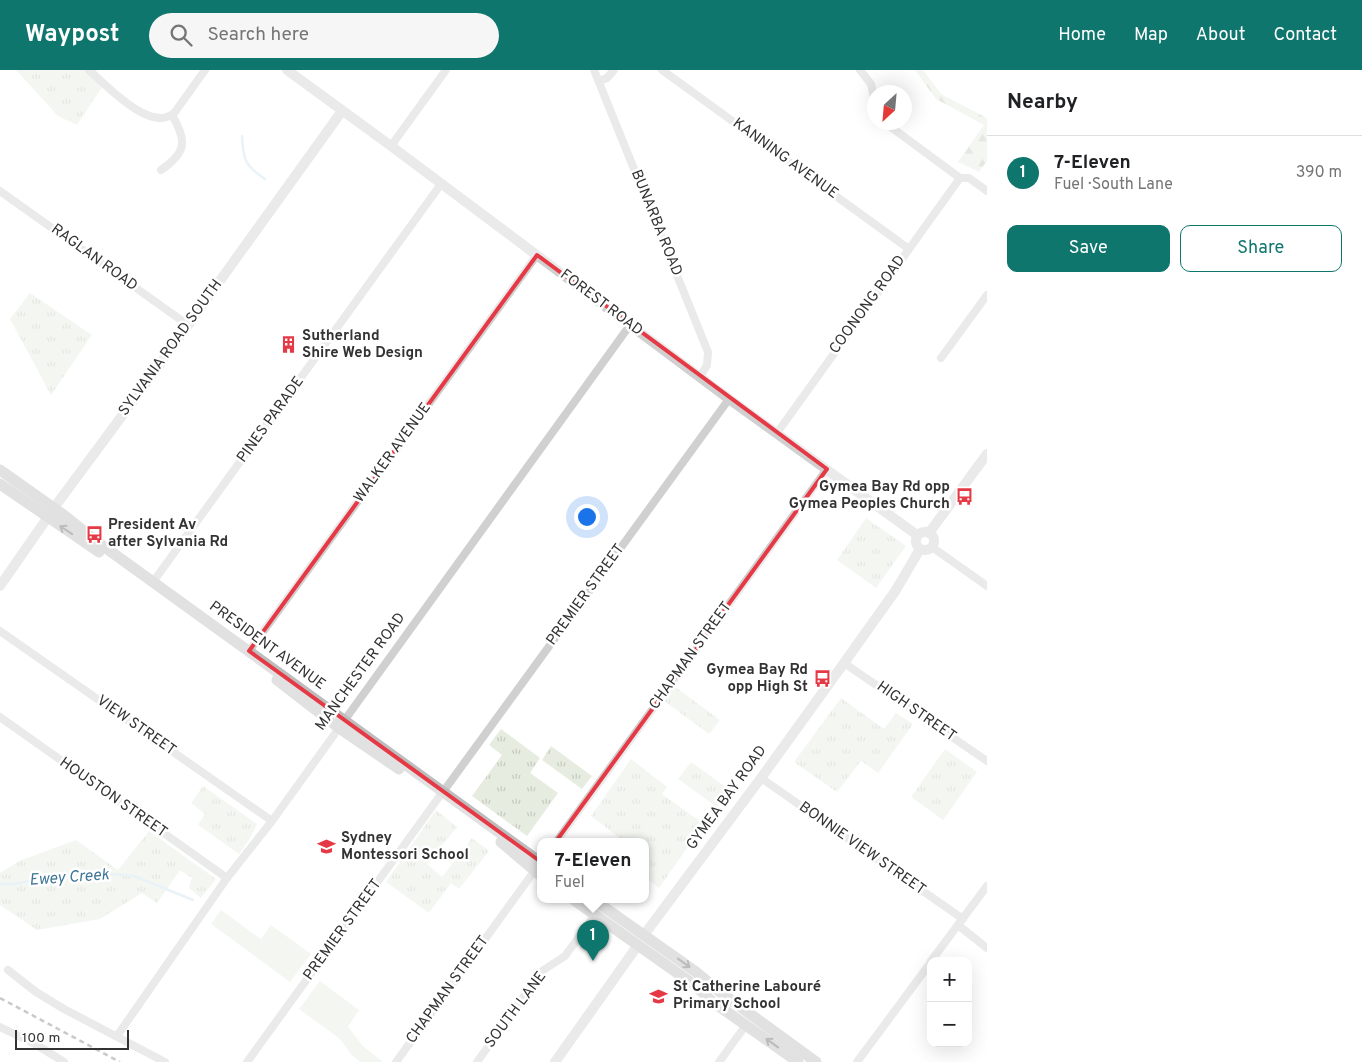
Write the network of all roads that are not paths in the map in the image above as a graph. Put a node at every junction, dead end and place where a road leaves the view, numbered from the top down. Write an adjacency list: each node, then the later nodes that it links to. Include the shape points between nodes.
1 (89, 70): 12 (street, via 146,116)
2 (205, 70): 12 (street)
3 (287, 70): 11 (street, FOREST ROAD)
4 (446, 70): 14 (street)
5 (594, 70): 9 (street, BUNARBA ROAD)
6 (614, 70): 9 (street)
7 (662, 70): 20 (street, KANNING AVENUE)
8 (860, 70): 10 (street)
9 (599, 81): 26 (street, BUNARBA ROAD, via 708,352 707,365)
10 (871, 85)
11 (342, 111): 14 (street, FOREST ROAD); 24 (street, SYLVANIA ROAD SOUTH)
12 (172, 115): 15 (street, via 179,126 183,146)
13 (895, 130): 16 (street)
14 (392, 146): 17 (street, FOREST ROAD)
15 (161, 170)
16 (960, 178): 19 (street, via 969,178); 20 (street, COONONG ROAD)
17 (441, 184): 21 (street, FOREST ROAD); 38 (street, PINES PARADE)
18 (0, 191): 24 (street, RAGLAN ROAD)
19 (987, 191)
20 (909, 249): 28 (street, COONONG ROAD)
21 (537, 255): 23 (street, FOREST ROAD); 42 (street, WALKER AVENUE)
22 (987, 295): 25 (street)
23 (630, 325): 26 (street, FOREST ROAD); 45 (street, MANCHESTER ROAD)
24 (188, 326): 33 (street, SYLVANIA ROAD SOUTH)
25 (941, 358)
26 (700, 377): 27 (street, FOREST ROAD)
27 (729, 399): 28 (street, FOREST ROAD); 48 (street, PREMIER STREET)
28 (777, 433): 30 (street, FOREST ROAD)
29 (987, 454): 34 (street)
30 (827, 469): 35 (street, FOREST ROAD); 50 (street, CHAPMAN STREET)
31 (0, 470): 33 (main road, PRESIDENT AVENUE)
32 (0, 484): 33 (main road, PRESIDENT AVENUE)
33 (51, 514): 38 (main road, PRESIDENT AVENUE); 39 (street, SYLVANIA ROAD SOUTH); 45 (main road, PRESIDENT AVENUE, one-way to 33, via 307,705 266,671)
34 (930, 533): 35 (street); 36 (street, via 934,541)
35 (917, 535): 37 (street, via 915,541)
36 (932, 547): 37 (street); 40 (street)
37 (920, 549): 43 (street, GYMEA BAY ROAD, via 896,590)
38 (153, 582): 42 (main road, PRESIDENT AVENUE)
39 (0, 586)
40 (987, 586)
41 (0, 631): 49 (street, VIEW STREET)
42 (249, 651): 45 (main road, PRESIDENT AVENUE)
43 (844, 663): 46 (street, HIGH STREET); 47 (street, GYMEA BAY ROAD)
44 (0, 717): 53 (street, HOUSTON STREET)
45 (342, 725): 48 (main road, PRESIDENT AVENUE); 49 (street, MANCHESTER ROAD)
46 (987, 761)
47 (761, 778): 58 (street, BONNIE VIEW STREET); 59 (street, GYMEA BAY ROAD)
48 (441, 795): 51 (main road, PRESIDENT AVENUE); 71 (street, PREMIER STREET)
49 (272, 821): 53 (street, MANCHESTER ROAD)
50 (559, 838)
51 (537, 868)
52 (537, 872): 72 (street, CHAPMAN STREET)
53 (227, 878): 67 (street, MANCHESTER ROAD)
54 (987, 886): 58 (street)
55 (578, 903): 57 (main road)
56 (598, 903): 59 (main road)
57 (595, 914): 60 (main road); 73 (street, SOUTH LANE, via 565,956 542,971)
58 (961, 922): 61 (street, BONNIE VIEW STREET); 62 (street)
59 (644, 935): 60 (main road, GYMEA BAY ROAD); 65 (main road, one-way to 65)
60 (638, 945): 65 (main road, via 713,1002); 74 (street, GYMEA BAY ROAD)
61 (987, 948)
62 (934, 957)
63 (927, 966): 79 (street)
64 (8, 970): 67 (street, via 64,1009)
65 (750, 1021): 68 (main road); 75 (street); 76 (main road, one-way to 65)
66 (0, 1028): 69 (street, via 36,1044)
67 (117, 1036): 70 (street)
68 (793, 1044): 77 (main road); 78 (main road)
69 (64, 1062)
70 (165, 1062)
71 (247, 1062)
72 (396, 1062)
73 (477, 1062)
74 (555, 1062)
75 (719, 1062)
76 (798, 1062)
77 (811, 1062)
78 (816, 1062)
79 (857, 1062)

